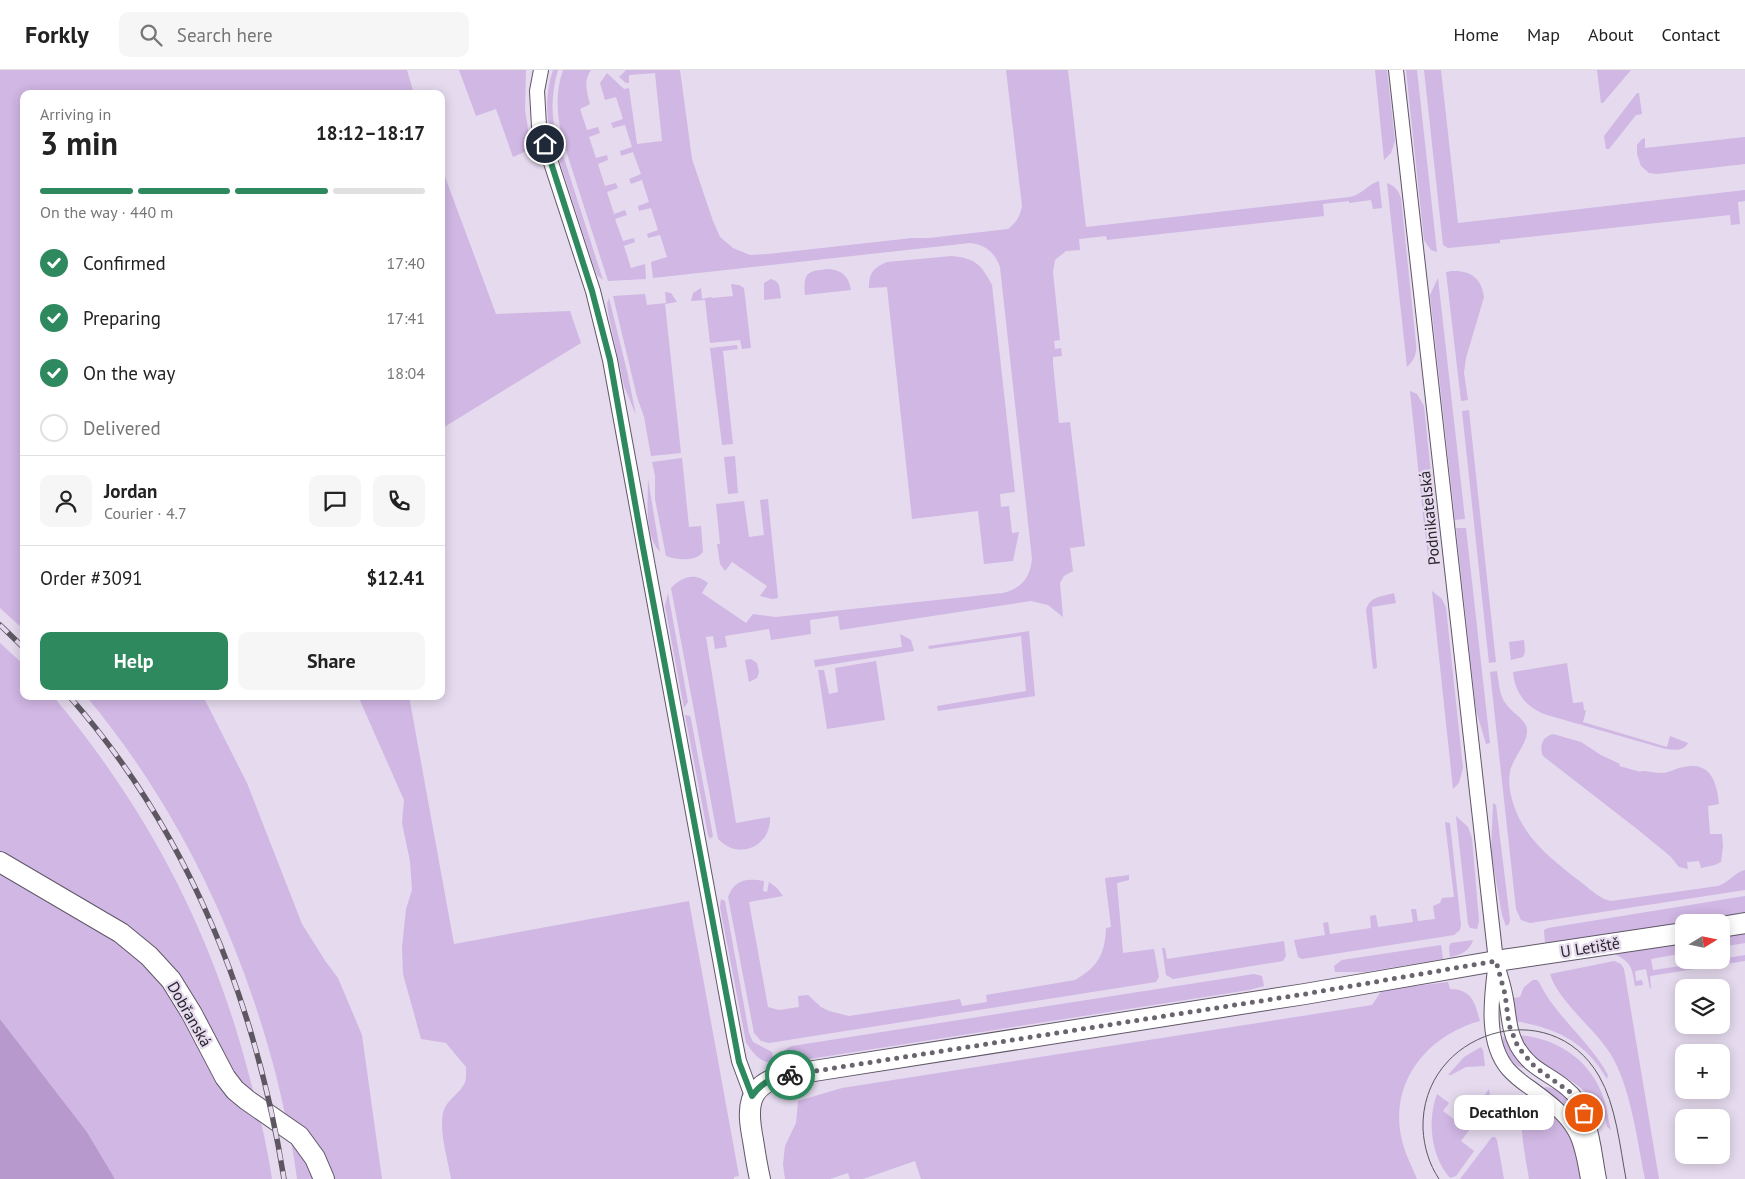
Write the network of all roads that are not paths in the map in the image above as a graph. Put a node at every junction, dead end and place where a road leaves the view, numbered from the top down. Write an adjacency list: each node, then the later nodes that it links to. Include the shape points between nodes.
1 (541, 70): 8 (street, via 537,91 539,126 592,291 610,360 739,1062)
2 (1396, 70): 7 (street, Podnikatelská)
3 (0, 862): 9 (street, Dobřanská, via 121,934 148,956 172,980 225,1078 247,1100 298,1136 315,1158)
4 (1745, 923): 5 (street)
5 (1730, 926)
6 (1675, 934): 7 (street, U Letiště)
7 (1496, 961): 8 (street, U Letiště, via 782,1076 764,1083); 11 (street, via 1492,1010 1499,1054 1514,1076 1554,1106 1571,1124 1580,1140); 12 (street, via 1514,1039 1528,1060 1564,1086 1580,1105 1586,1117)
8 (752, 1096): 10 (street, via 749,1122)
9 (324, 1179)
10 (760, 1179)
11 (1588, 1179)
12 (1600, 1179)

